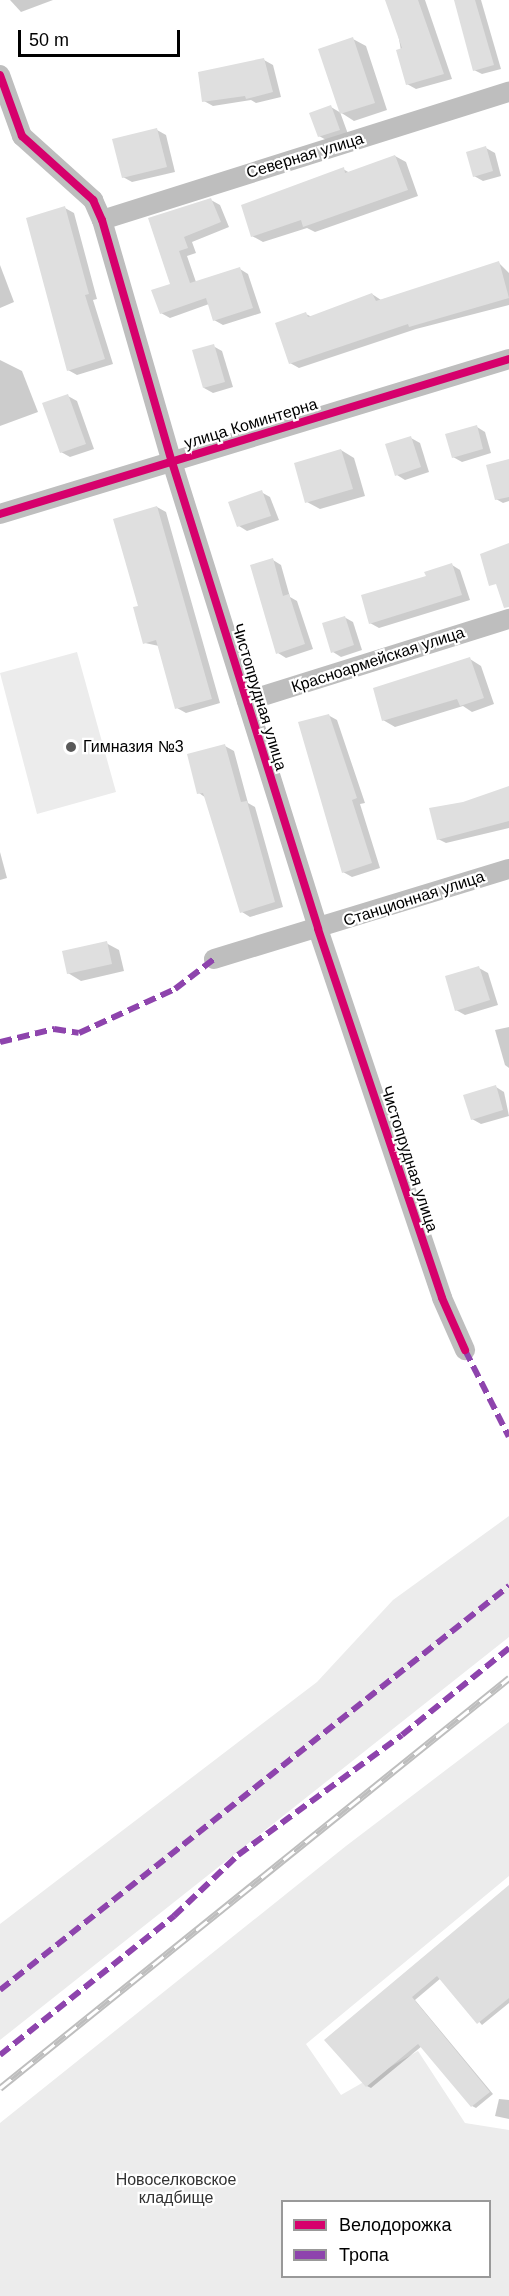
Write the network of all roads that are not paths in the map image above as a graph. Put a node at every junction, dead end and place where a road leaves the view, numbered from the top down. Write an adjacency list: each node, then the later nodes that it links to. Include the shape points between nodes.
1 (0, 75): 3 (street, Чистопрудная улица, via 22,136 93,200)
2 (509, 92): 3 (street, Северная улица)
3 (102, 220): 5 (street, Чистопрудная улица)
4 (509, 359): 5 (street, улица Коминтерна)
5 (172, 462): 6 (street, улица Коминтерна); 8 (street, Чистопрудная улица)
6 (0, 514)
7 (509, 619): 8 (street, Красноармейская улица)
8 (247, 702): 10 (street, Чистопрудная улица)
9 (509, 869): 10 (street, Станционная улица)
10 (318, 929): 11 (street, Станционная улица); 12 (street, Чистопрудная улица, via 442,1298)
11 (214, 959)
12 (465, 1350)

